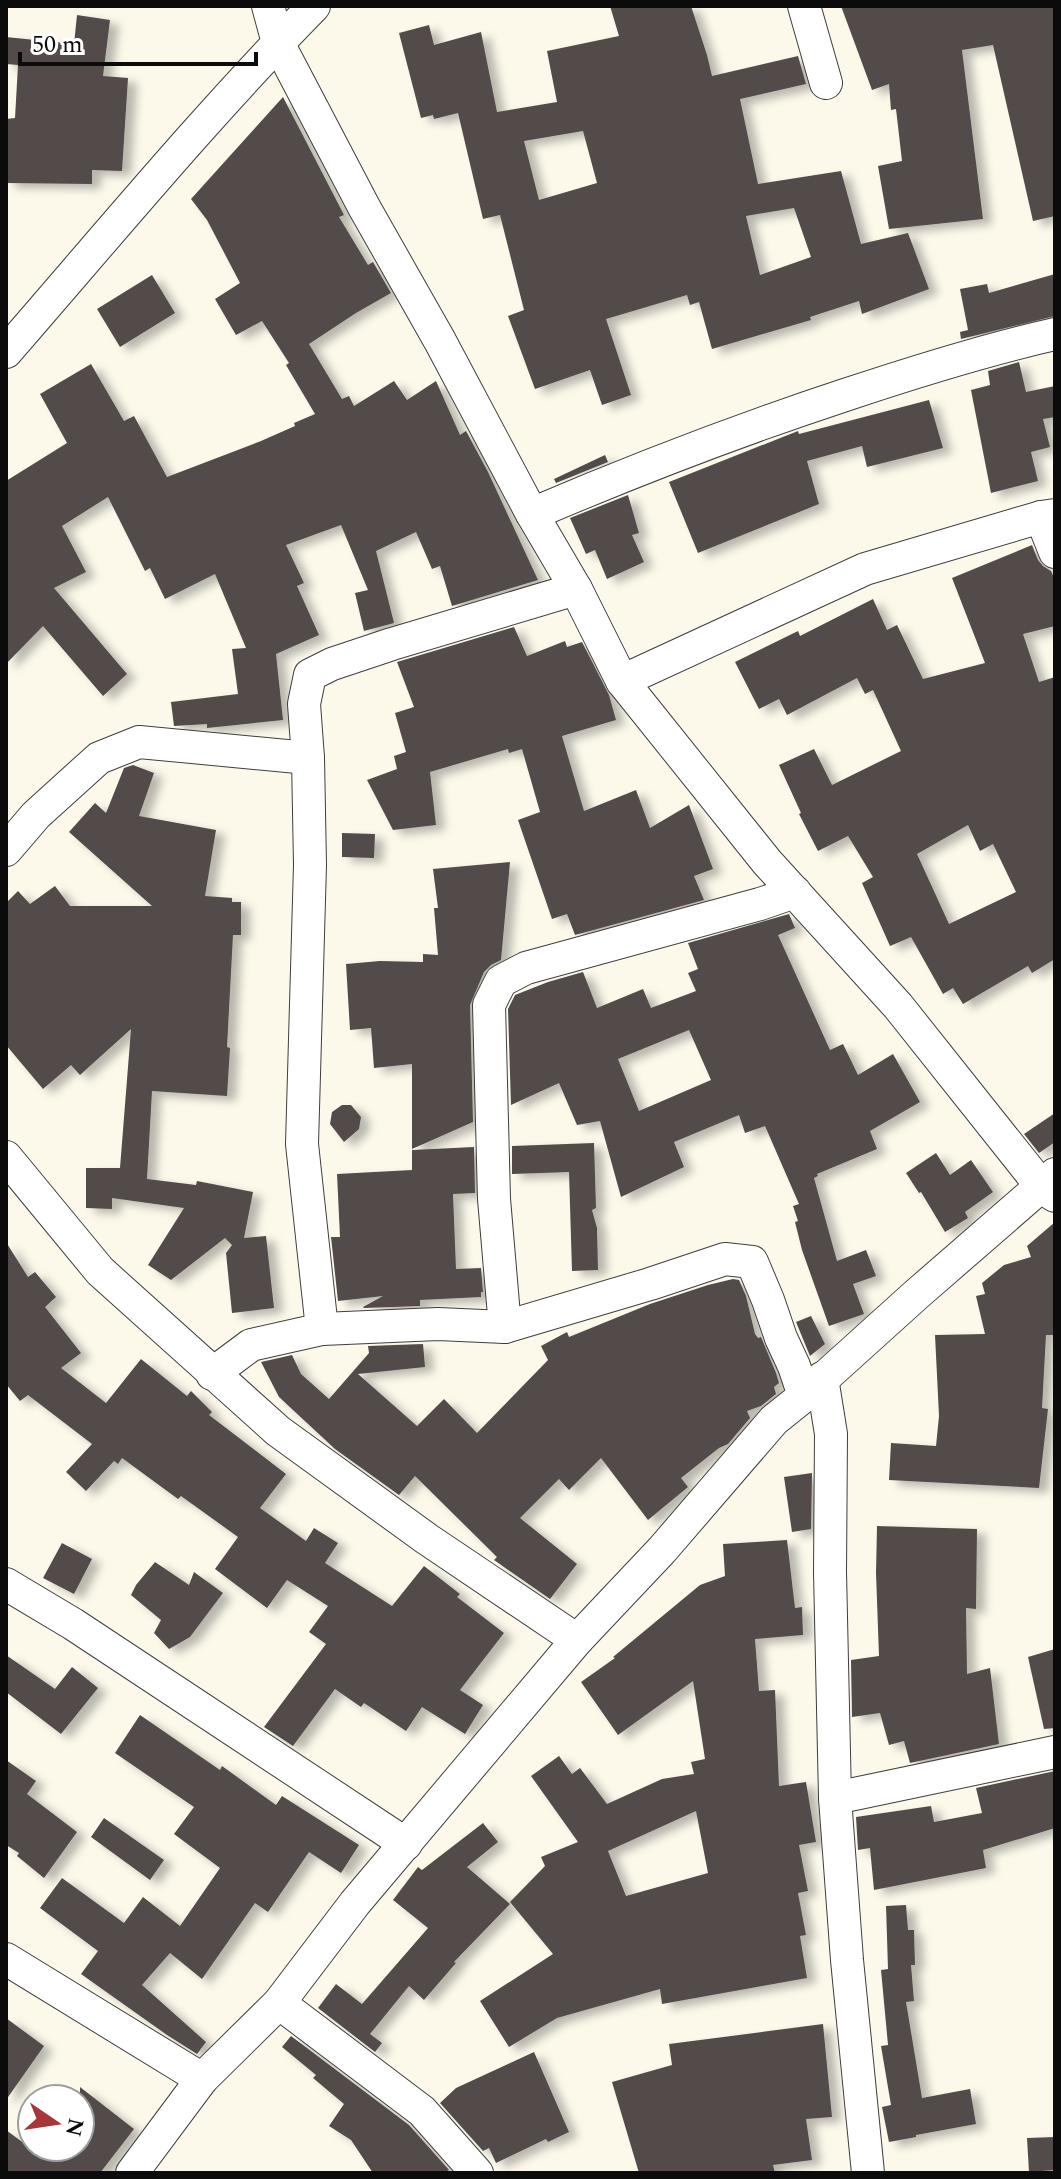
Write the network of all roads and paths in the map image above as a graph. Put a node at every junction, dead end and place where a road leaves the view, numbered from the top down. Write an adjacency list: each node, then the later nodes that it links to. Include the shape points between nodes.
1 (268, 6): 4 (street)
2 (314, 6): 4 (street)
3 (804, 6): 5 (street)
4 (278, 43): 7 (street); 8 (street)
5 (826, 83)
6 (1055, 334): 8 (street, via 910,373 760,423)
7 (6, 352)
8 (532, 514): 11 (street)
9 (1048, 516): 10 (street); 12 (street, via 865,569)
10 (1055, 552)
11 (576, 589): 12 (street); 13 (street, via 377,649 310,675 304,704)
12 (622, 681): 15 (street)
13 (308, 758): 14 (street, via 139,742 99,758); 19 (street, via 302,1144)
14 (6, 850)
15 (795, 892): 17 (street); 18 (street, via 526,968 501,981 489,1005 494,1199)
16 (6, 1158): 20 (street, via 100,1271)
17 (1051, 1186): 21 (street)
18 (505, 1327): 19 (street); 21 (street, via 725,1259 752,1262 794,1366)
19 (322, 1329): 20 (street, via 251,1345)
20 (212, 1374): 23 (street, via 278,1431)
21 (813, 1387): 23 (street, via 774,1420); 25 (street, via 831,1434)
22 (6, 1584): 26 (street)
23 (577, 1640): 26 (street)
24 (1055, 1752): 25 (street)
25 (835, 1798): 32 (street)
26 (406, 1844): 28 (street)
27 (6, 1959): 29 (street)
28 (279, 2003): 29 (street); 31 (street, via 422,2111)
29 (202, 2079): 30 (street)
30 (132, 2173)
31 (477, 2173)
32 (868, 2173)

